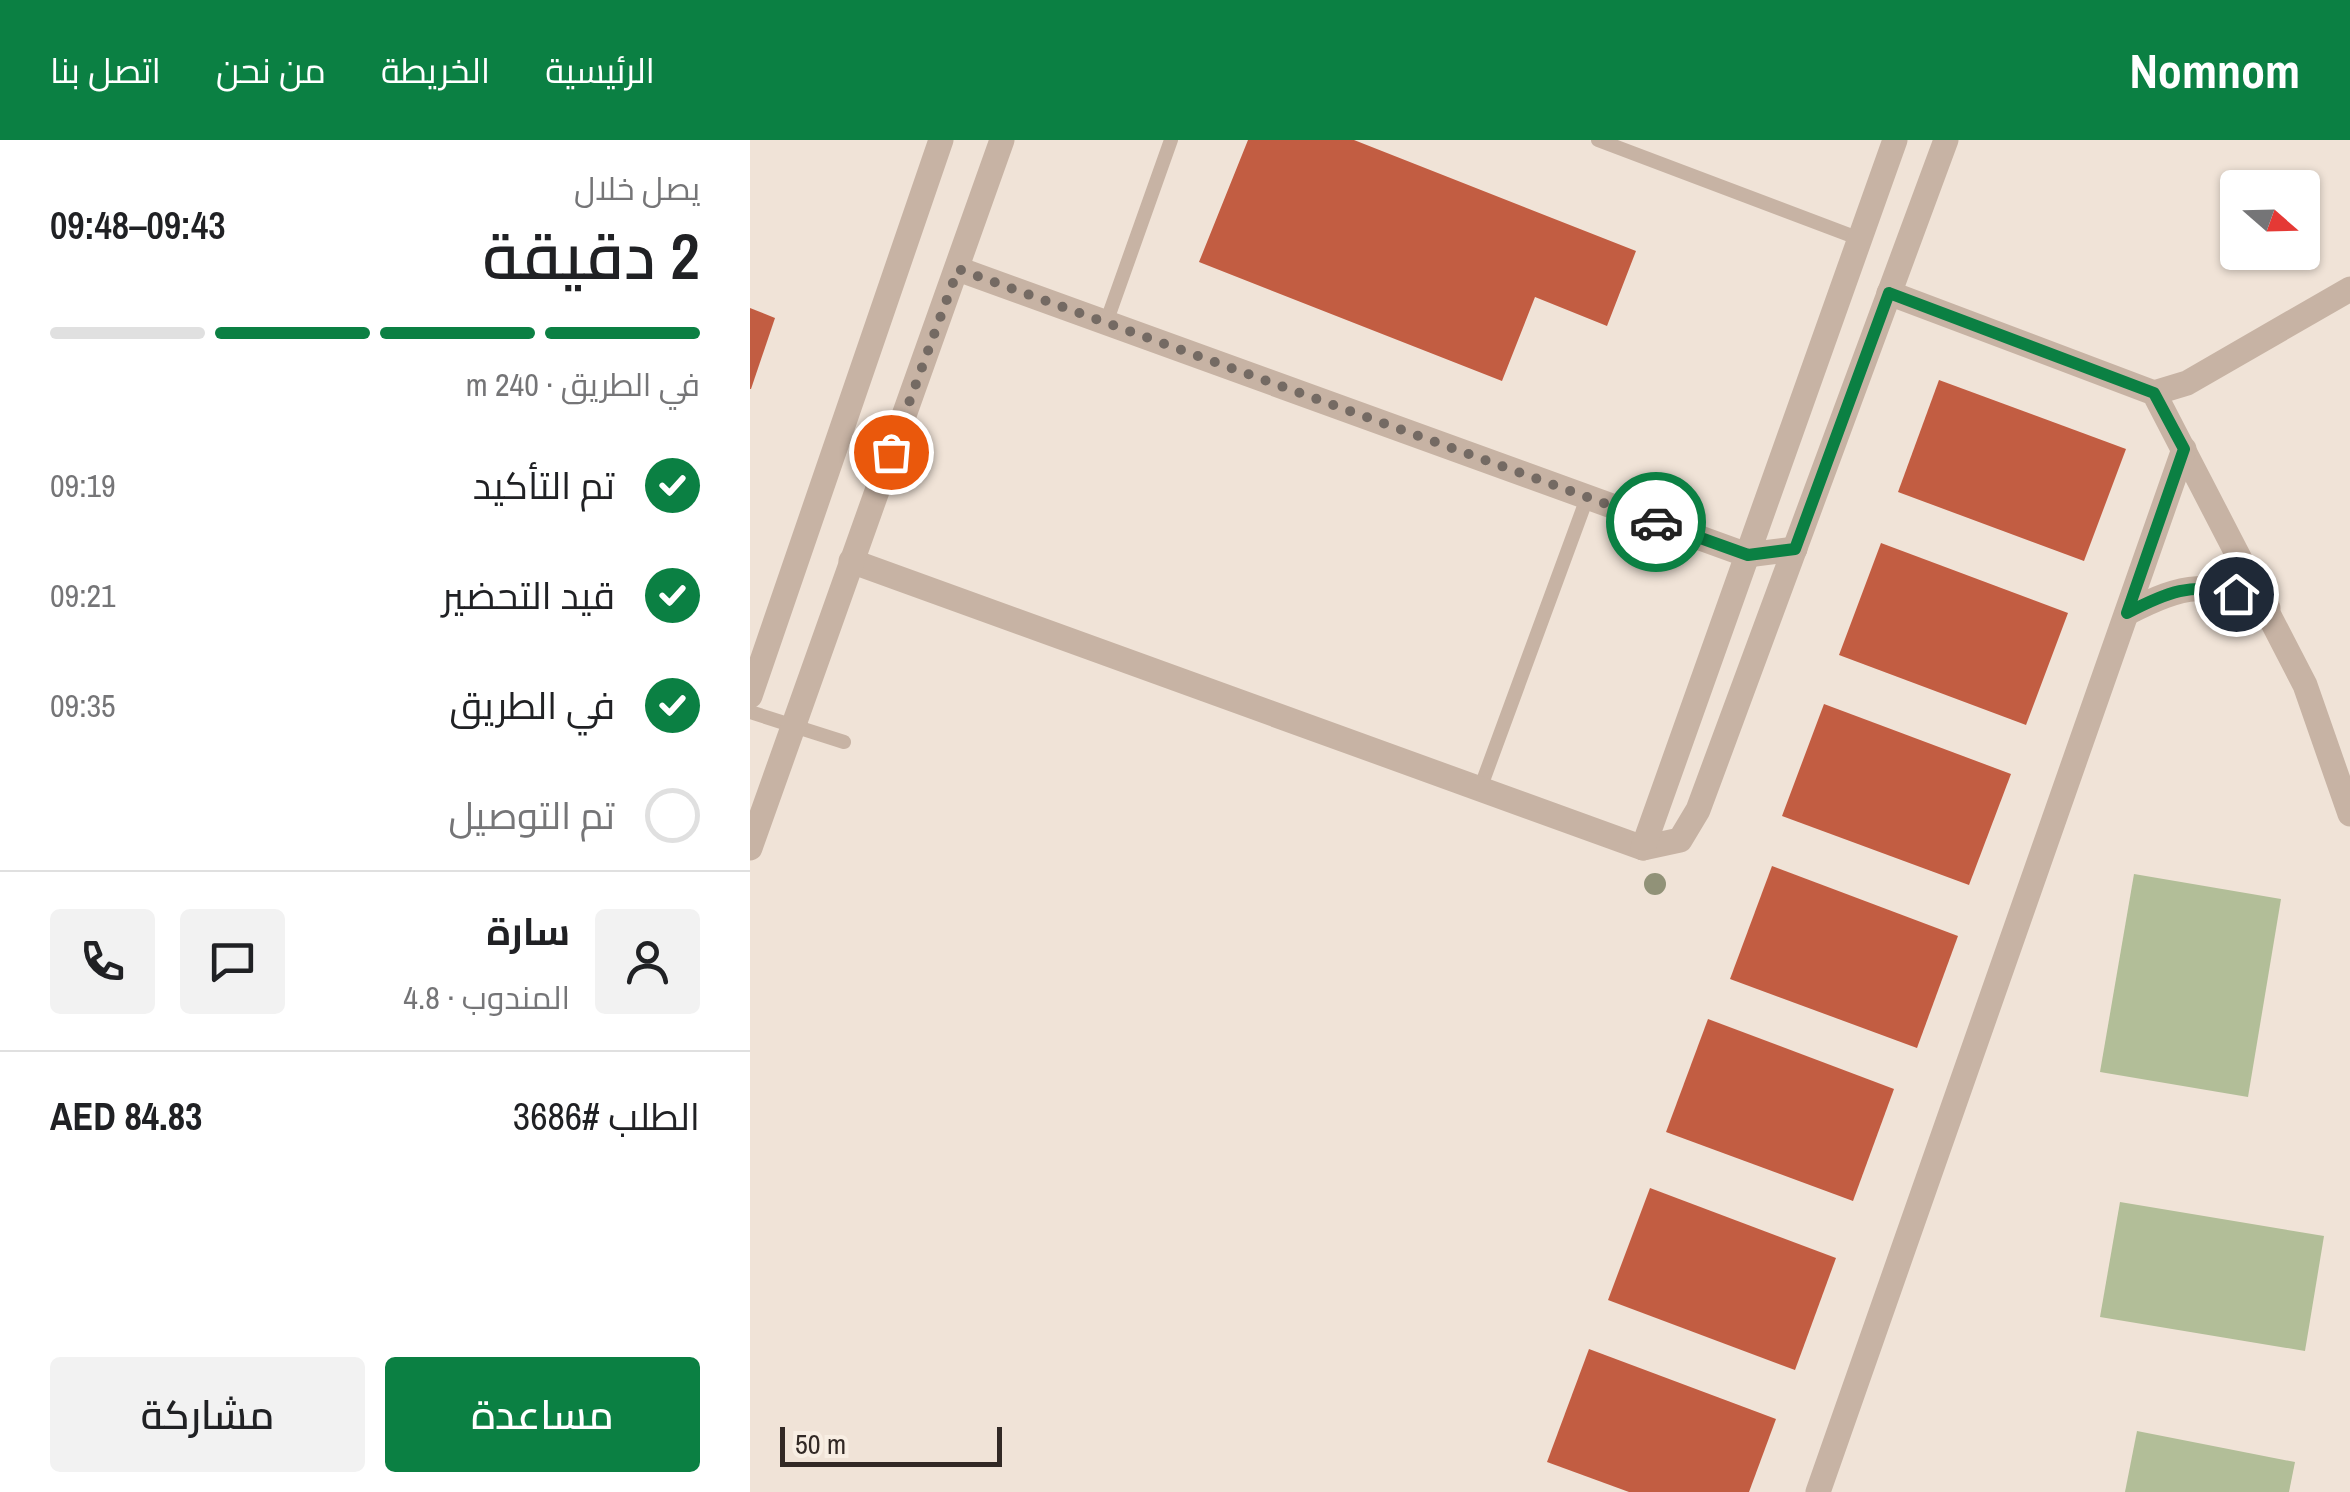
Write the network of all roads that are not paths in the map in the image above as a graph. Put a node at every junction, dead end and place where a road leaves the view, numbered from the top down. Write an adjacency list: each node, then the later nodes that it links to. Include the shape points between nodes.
1 (940, 140): 20 (street)
2 (1002, 140): 8 (street)
3 (1172, 140): 11 (lane)
4 (1598, 140): 7 (lane)
5 (1895, 140): 7 (street)
6 (1946, 140): 10 (street)
7 (1860, 239): 16 (street)
8 (958, 269): 11 (street); 17 (street)
9 (2350, 290): 12 (street, via 2186,382)
10 (1889, 293): 12 (street); 15 (street)
11 (1106, 323): 14 (street)
12 (2154, 393): 13 (street)
13 (2184, 449): 18 (street); 19 (street)
14 (1586, 498): 16 (street); 24 (lane)
15 (1795, 549): 16 (street); 27 (street, via 1698,810 1680,840)
16 (1748, 555): 27 (street)
17 (851, 561): 22 (street); 24 (street)
18 (2268, 608): 19 (street, via 2196,586); 25 (street, via 2305,684)
19 (2127, 613): 28 (street)
20 (750, 696)
21 (750, 712): 22 (lane)
22 (793, 726): 23 (lane); 26 (street)
23 (844, 742)
24 (1480, 789): 27 (street)
25 (2350, 814)
26 (750, 848)
27 (1643, 848)
28 (1818, 1492)

